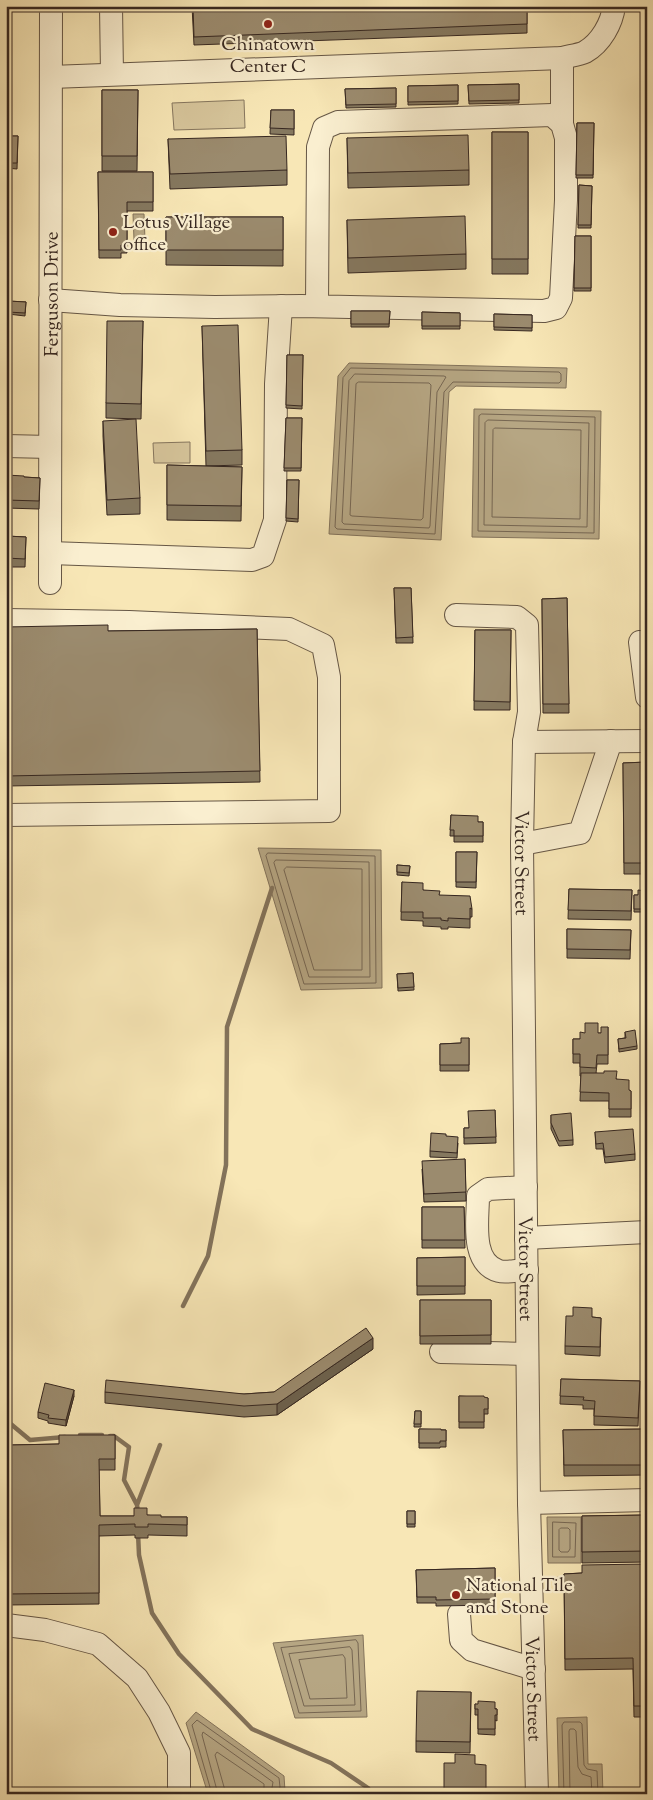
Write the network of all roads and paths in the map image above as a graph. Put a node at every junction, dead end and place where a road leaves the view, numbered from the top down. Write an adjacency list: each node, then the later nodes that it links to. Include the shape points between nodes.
1 (51, 6): 6 (street, Ferguson Drive)
2 (111, 6): 5 (street)
3 (614, 6): 4 (street, via 603,35 586,52)
4 (562, 58): 5 (street); 7 (street)
5 (112, 74): 6 (street)
6 (51, 77): 8 (street, Ferguson Drive)
7 (562, 124): 10 (street, via 552,115 338,122 324,128 318,147); 10 (street, via 566,138 566,200 561,298 556,308 544,311)
8 (50, 300): 9 (street, via 120,306); 12 (street, Ferguson Drive)
9 (281, 306): 10 (street); 13 (street, via 276,384 276,520 263,556 252,560)
10 (317, 306)
11 (6, 446): 12 (street)
12 (50, 447): 13 (street, Ferguson Drive)
13 (50, 553): 14 (street, Ferguson Drive)
14 (50, 583)
15 (456, 615): 21 (street, Victor Street, via 517,617 527,625 529,712)
16 (6, 620): 22 (street, via 290,629 323,645 329,677 329,811)
17 (640, 642): 18 (street)
18 (647, 696)
19 (611, 741): 20 (street); 21 (street); 23 (street, via 580,833)
20 (647, 741)
21 (524, 742): 23 (street, Victor Street)
22 (6, 815)
23 (522, 844): 24 (street, Victor Street)
24 (526, 1187): 26 (street, Victor Street); 27 (street, via 488,1189 478,1196 478,1250 485,1263 499,1271)
25 (647, 1232): 26 (street)
26 (526, 1238): 27 (street, Victor Street)
27 (526, 1270): 29 (street, Victor Street)
28 (441, 1352): 29 (street)
29 (527, 1354): 31 (street, Victor Street)
30 (647, 1500): 31 (street)
31 (529, 1503): 36 (street, Victor Street)
32 (551, 1578): 33 (path)
33 (574, 1578)
34 (459, 1614): 36 (street, via 461,1640 472,1650)
35 (6, 1625): 37 (street, via 45,1630 98,1644 137,1678 159,1712 179,1753)
36 (534, 1669): 38 (street, Victor Street)
37 (179, 1794)
38 (537, 1794)

